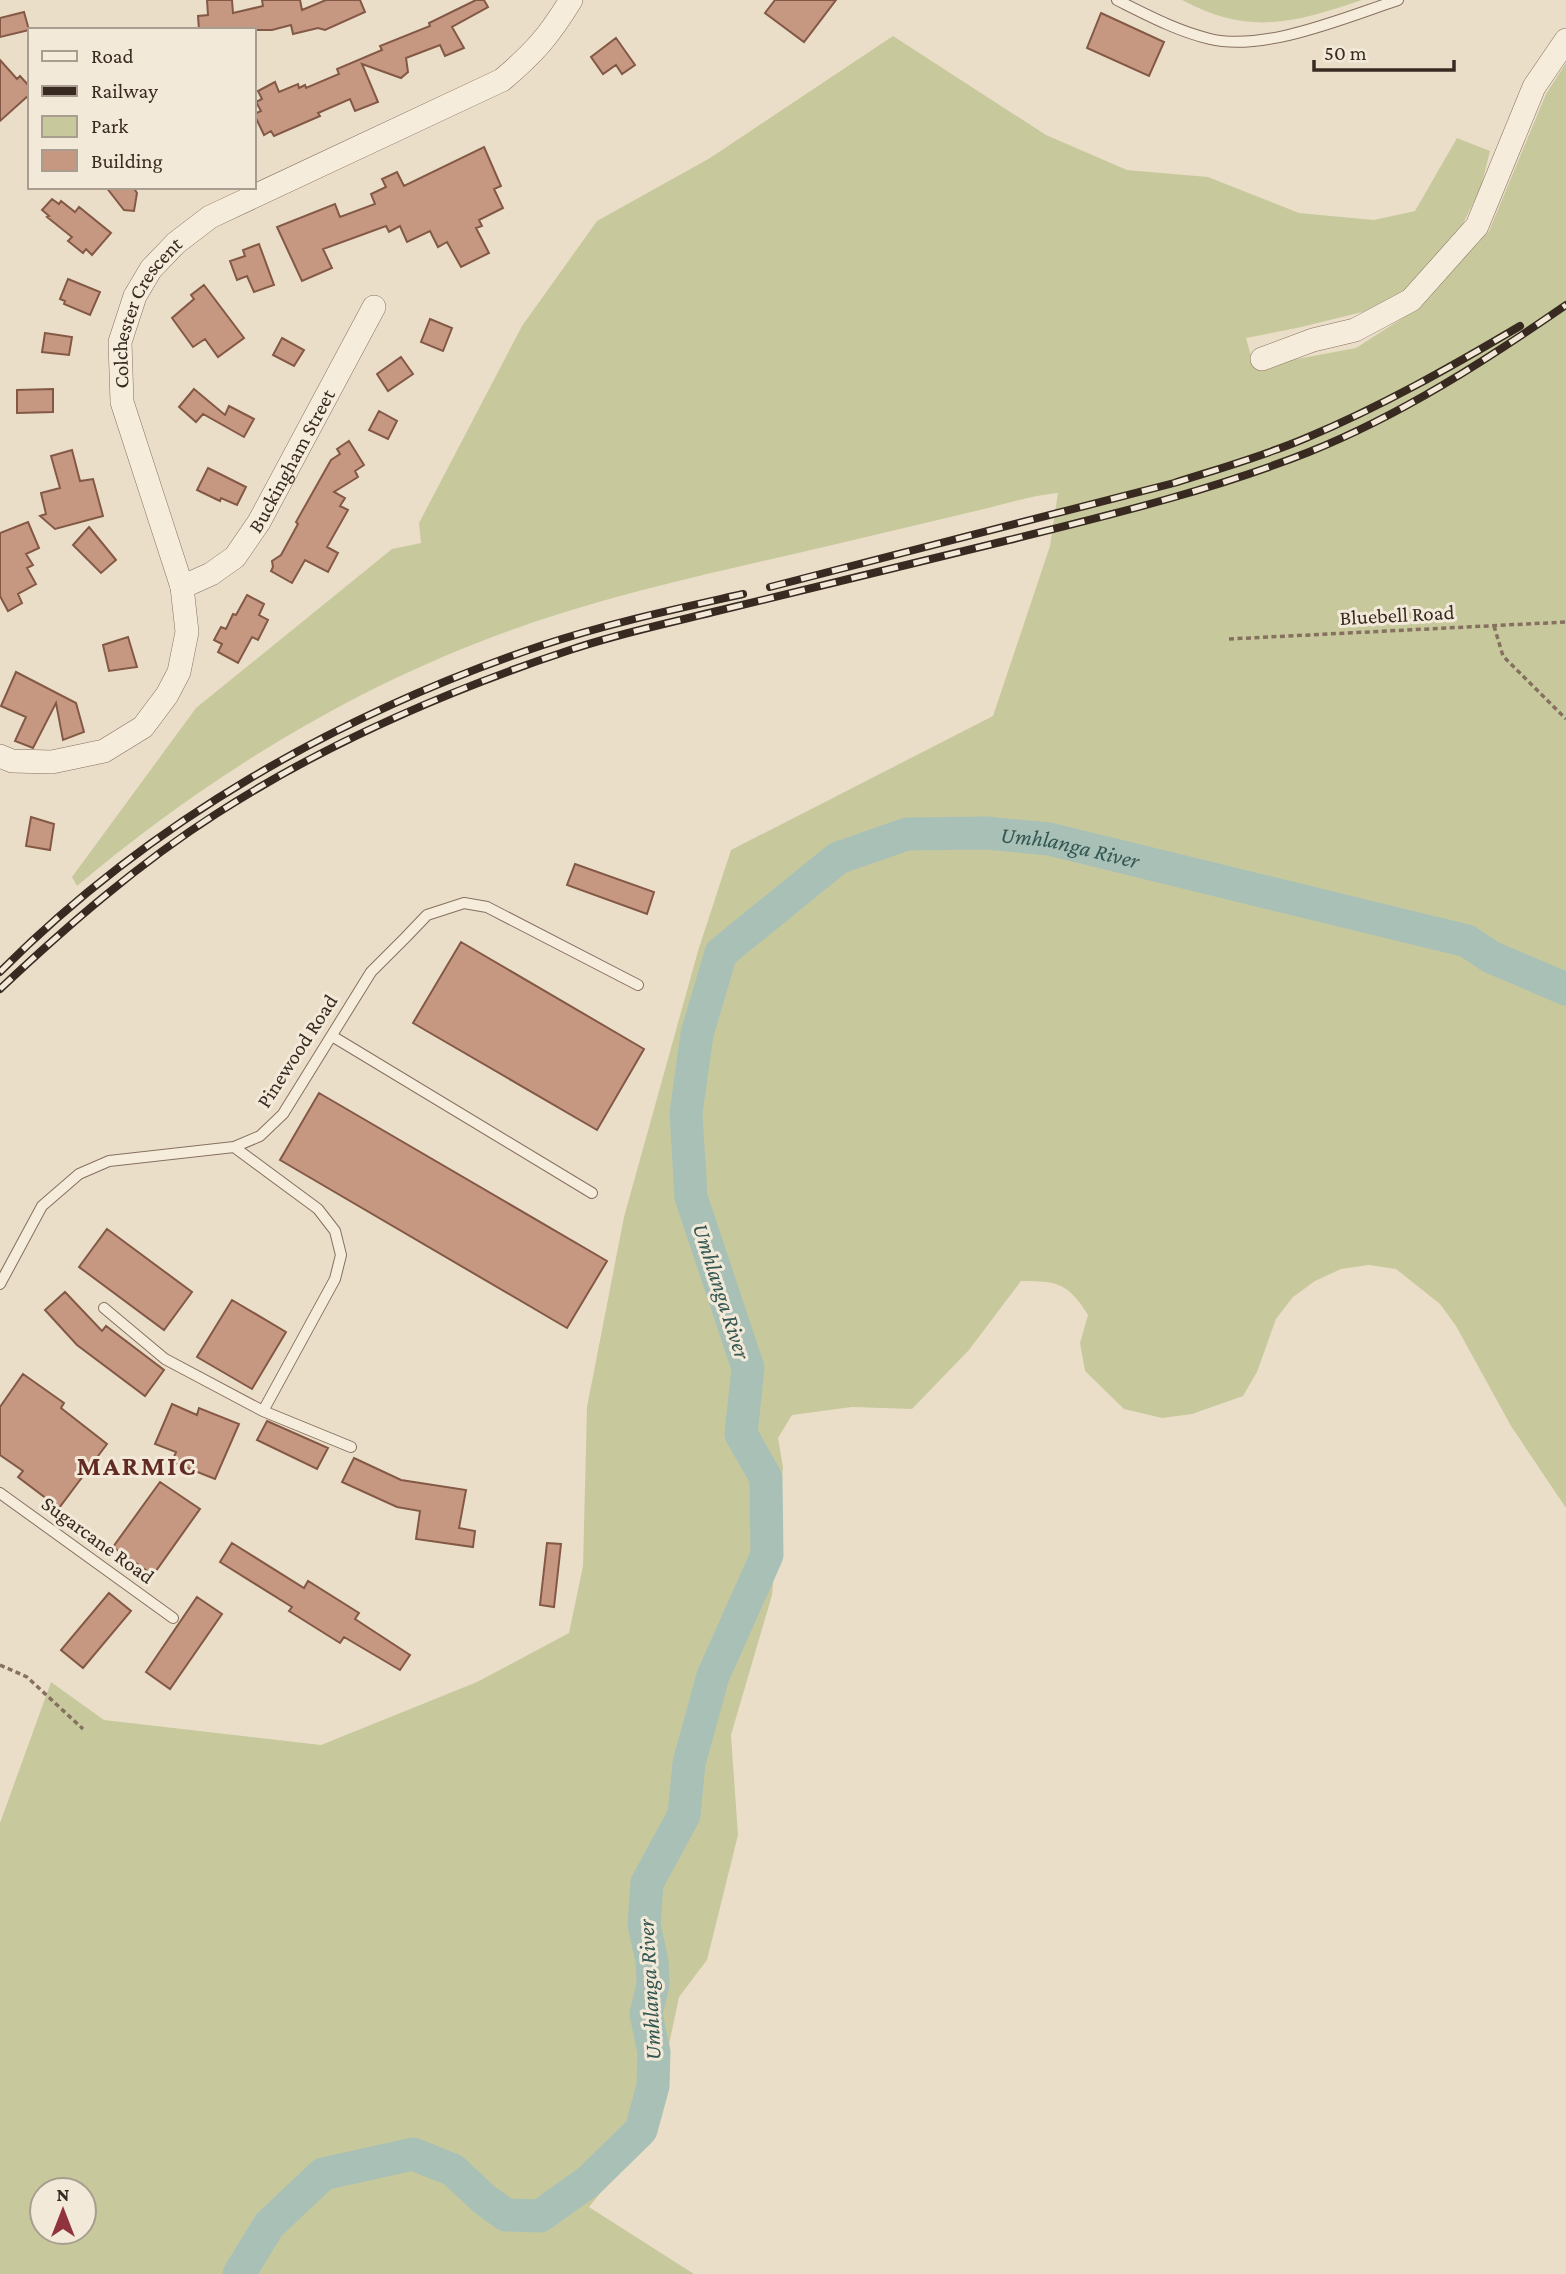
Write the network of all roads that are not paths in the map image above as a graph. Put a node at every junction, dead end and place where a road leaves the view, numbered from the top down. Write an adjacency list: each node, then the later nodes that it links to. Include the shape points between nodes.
1 (571, 0): 7 (street, Colchester Crescent, via 551,33 502,80 210,217 151,269 135,296 120,342 122,402)
2 (1117, 0): 3 (lane, via 1176,29 1213,40 1238,41 1302,31)
3 (1398, 0)
4 (1566, 40): 6 (street, via 1534,88 1477,226 1411,300 1355,330)
5 (374, 307): 7 (street, Buckingham Street, via 253,531 235,556)
6 (1262, 359)
7 (182, 587): 8 (street, Colchester Crescent, via 187,632 179,672 143,727 104,751 52,762 12,761)
8 (0, 756)
9 (638, 985): 10 (lane, Pinewood Road, via 487,907 464,903 427,915 372,972)
10 (332, 1036): 11 (lane, Pinewood Road, via 283,1114 260,1136); 12 (lane)
11 (234, 1147): 13 (lane, Pinewood Road, via 109,1161 79,1174 42,1206); 15 (lane, via 318,1209 335,1231 341,1255 335,1279)
12 (592, 1193)
13 (0, 1284)
14 (104, 1308): 15 (lane, via 165,1359)
15 (263, 1411): 16 (lane)
16 (351, 1447)
17 (0, 1493): 18 (lane, Sugarcane Road)
18 (173, 1618)

